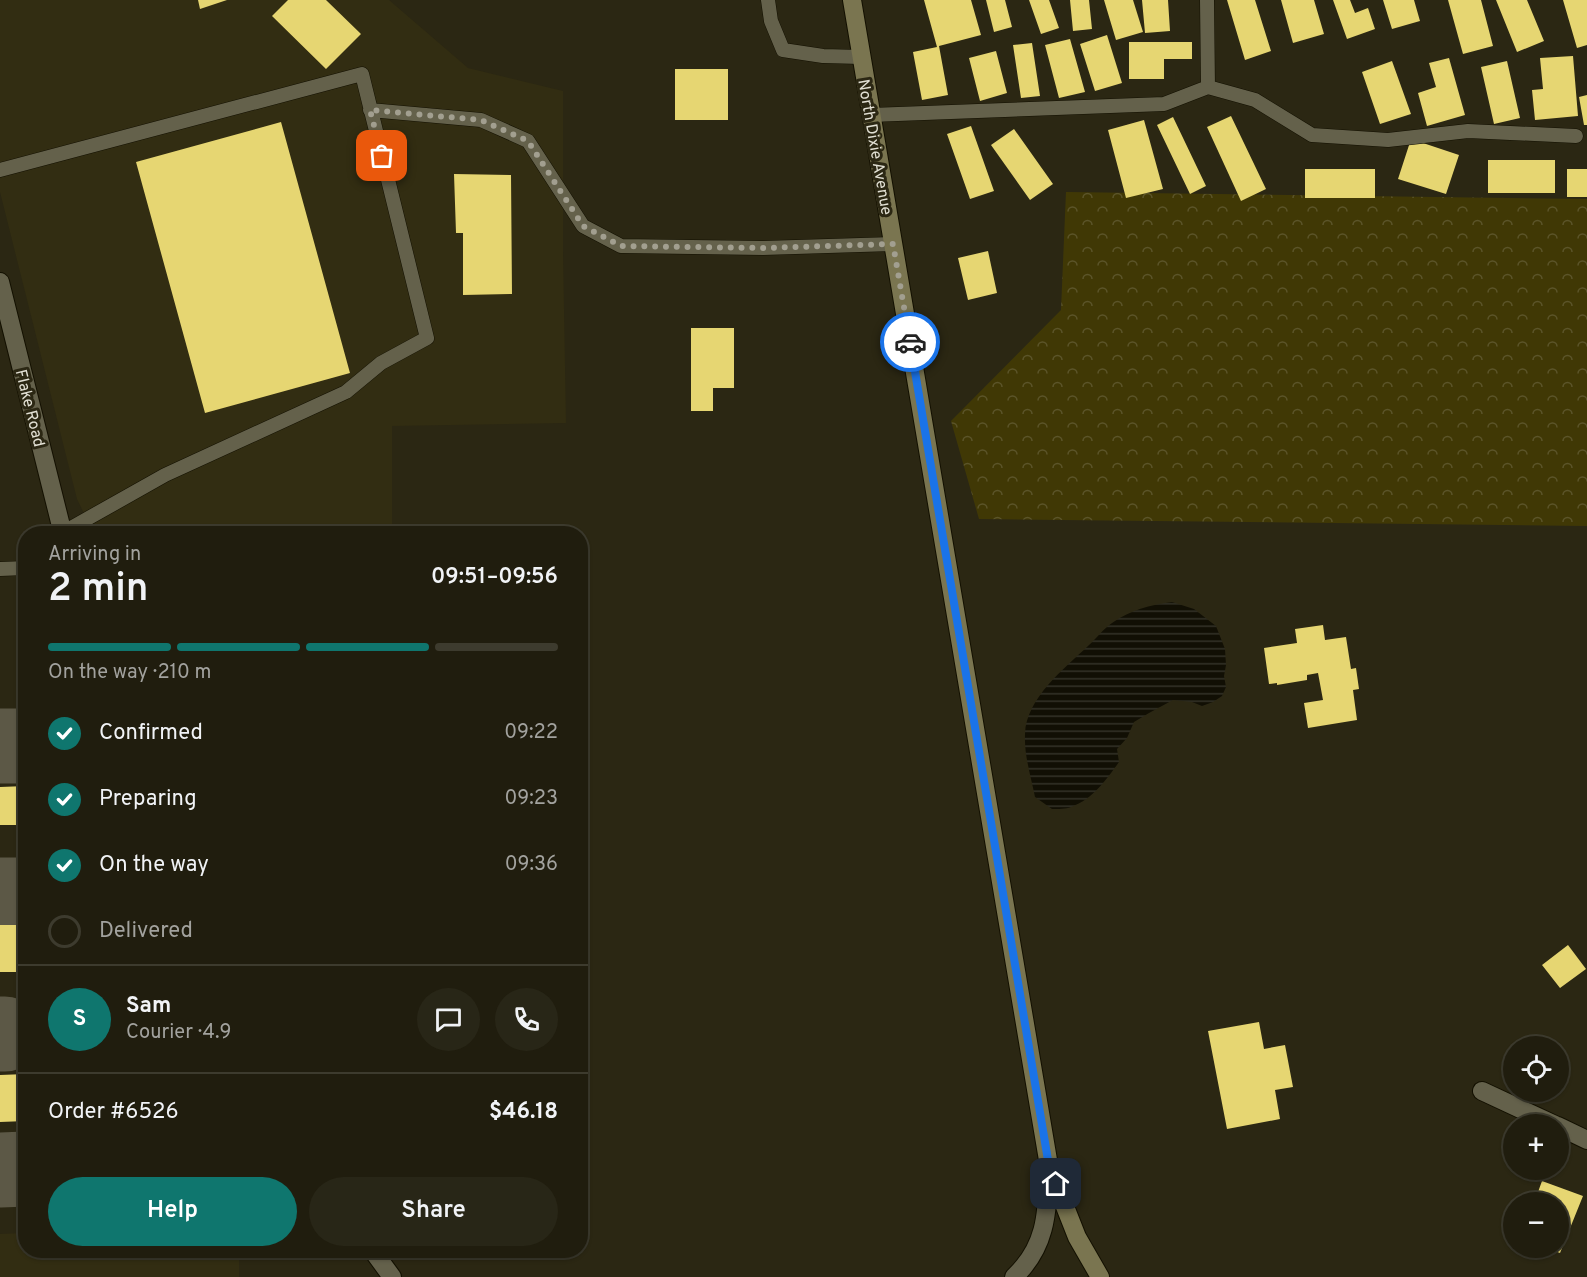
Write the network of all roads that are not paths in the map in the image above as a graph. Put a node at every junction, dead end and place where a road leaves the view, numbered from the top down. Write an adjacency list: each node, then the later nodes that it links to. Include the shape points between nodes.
1 (768, 0): 4 (lane, via 771,21 783,50)
2 (852, 0): 4 (street, North Dixie Avenue)
3 (1207, 0): 5 (lane)
4 (861, 57): 7 (street, North Dixie Avenue)
5 (1208, 87): 7 (lane, via 1164,104); 8 (lane, via 1255,100 1311,135 1388,140 1468,131)
6 (370, 110): 9 (lane, via 362,74); 10 (lane, via 481,120 528,141 583,226 621,246 763,248); 13 (lane, via 427,338 381,363 346,392 165,475)
7 (871, 116): 10 (street, North Dixie Avenue)
8 (1576, 136)
9 (0, 170)
10 (893, 244): 20 (street, North Dixie Avenue)
11 (0, 282): 12 (street, Flake Road)
12 (60, 526)
13 (74, 526)
14 (18, 568): 15 (lane)
15 (0, 569)
16 (1482, 1091): 17 (street)
17 (1531, 1114)
18 (1569, 1132): 19 (street)
19 (1587, 1140)
20 (1049, 1166): 23 (street, via 1042,1232 1035,1251); 24 (street, North Dixie Avenue, via 1077,1237)
21 (378, 1258): 22 (street)
22 (392, 1277)
23 (1014, 1277)
24 (1100, 1277)

